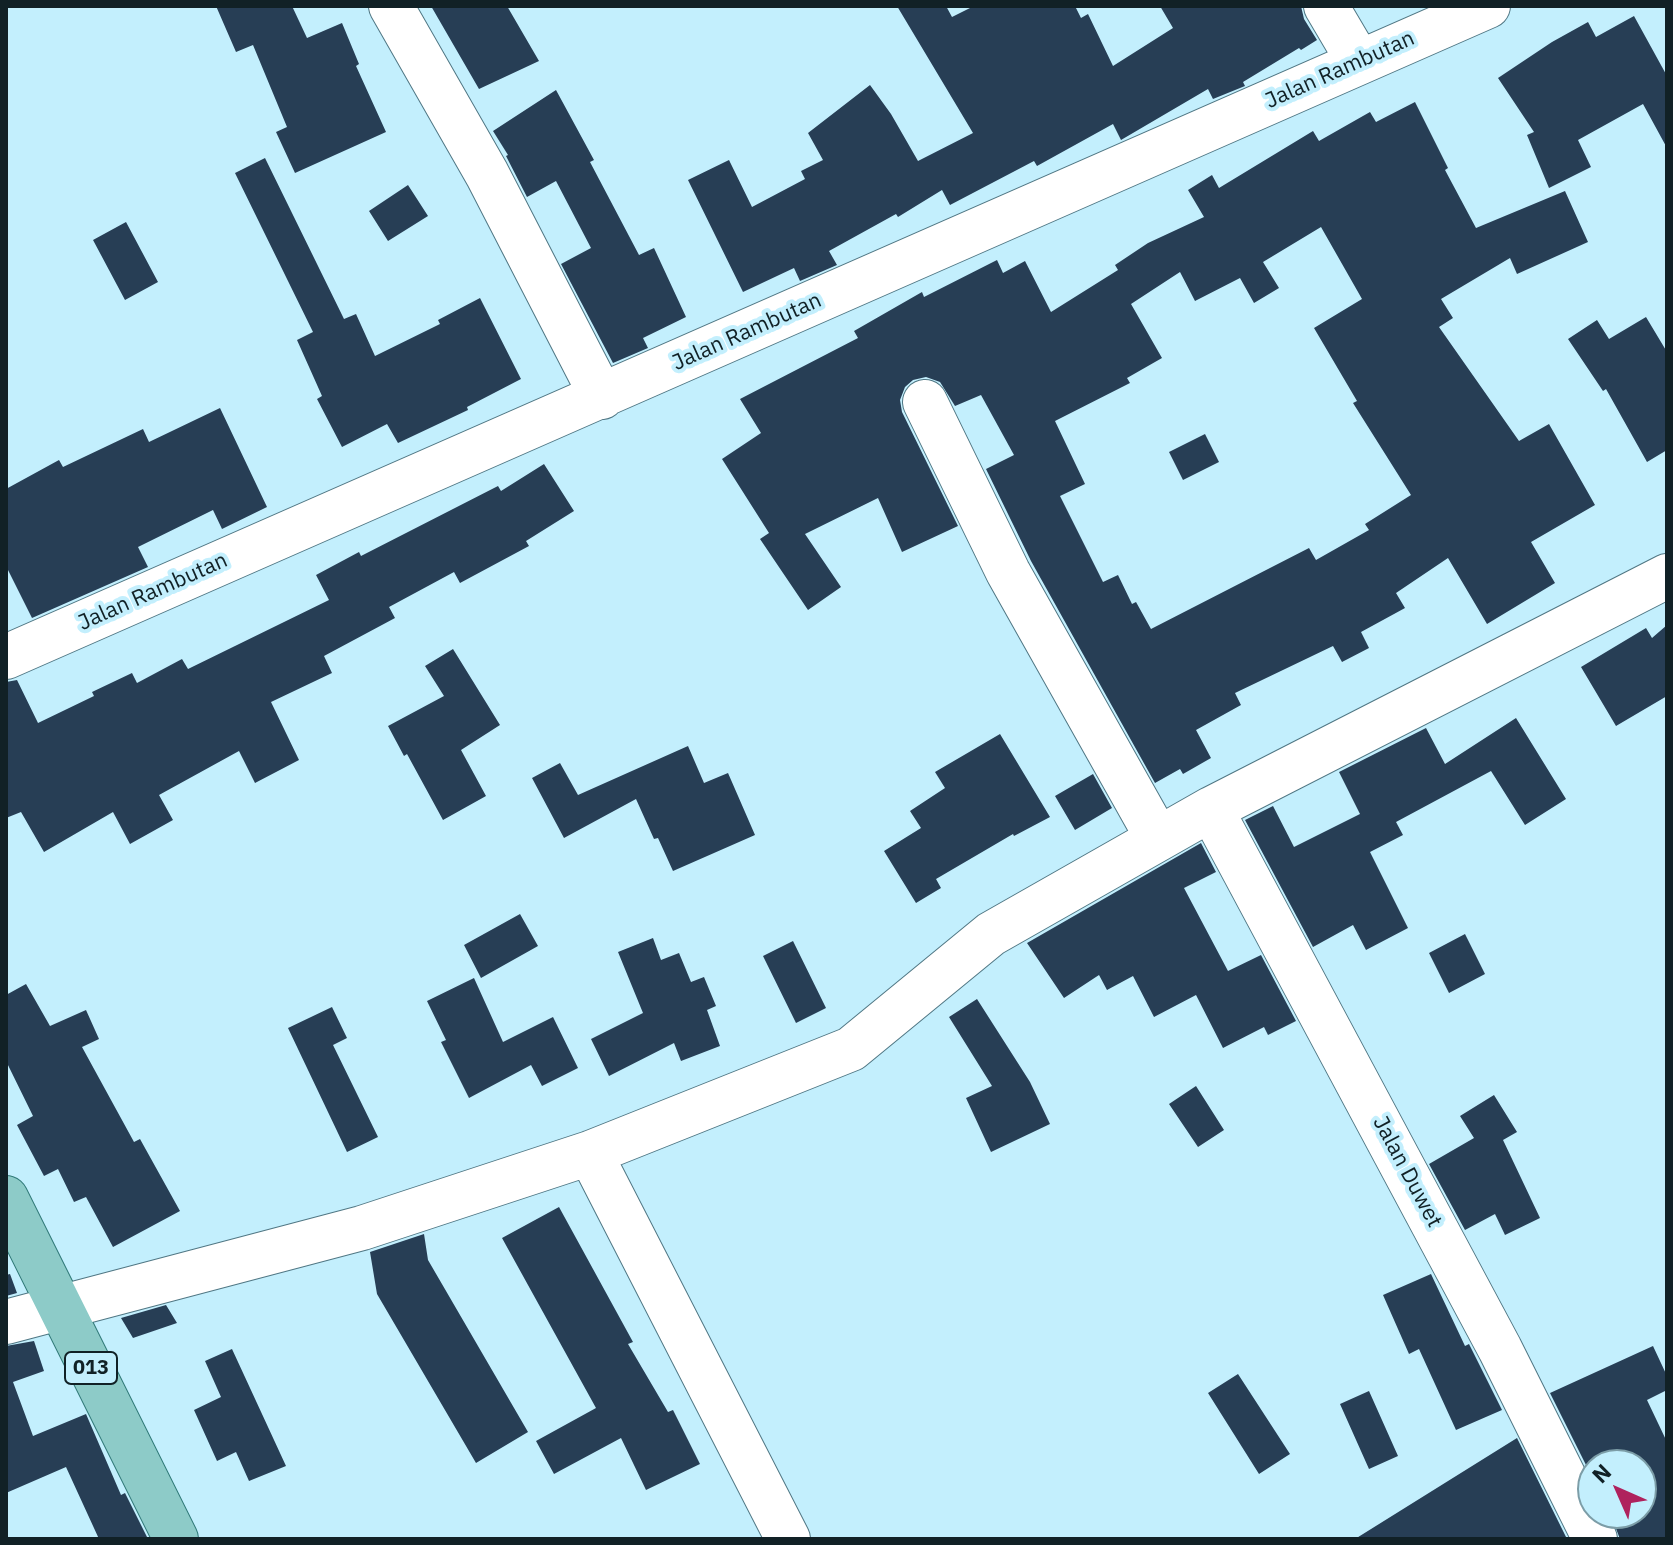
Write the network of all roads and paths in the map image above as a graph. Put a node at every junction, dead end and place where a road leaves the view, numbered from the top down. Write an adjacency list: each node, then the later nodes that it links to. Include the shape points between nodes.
1 (391, 6): 6 (street, via 487,174)
2 (1326, 6): 4 (street)
3 (1488, 6): 4 (street, Jalan Rambutan)
4 (1359, 62): 6 (street, Jalan Rambutan)
5 (925, 402): 10 (street, via 1008,572)
6 (575, 407): 8 (street, Jalan Rambutan)
7 (1667, 576): 9 (street)
8 (6, 657)
9 (1211, 809): 10 (street); 17 (street, Jalan Duwet, via 1494,1336)
10 (1157, 837): 11 (street, via 991,934 851,1049)
11 (590, 1153): 13 (street, via 362,1228); 16 (street)
12 (6, 1198): 13 (main road, 013)
13 (61, 1306): 14 (street); 15 (main road, 013)
14 (6, 1322)
15 (176, 1539)
16 (788, 1539)
17 (1595, 1539)

